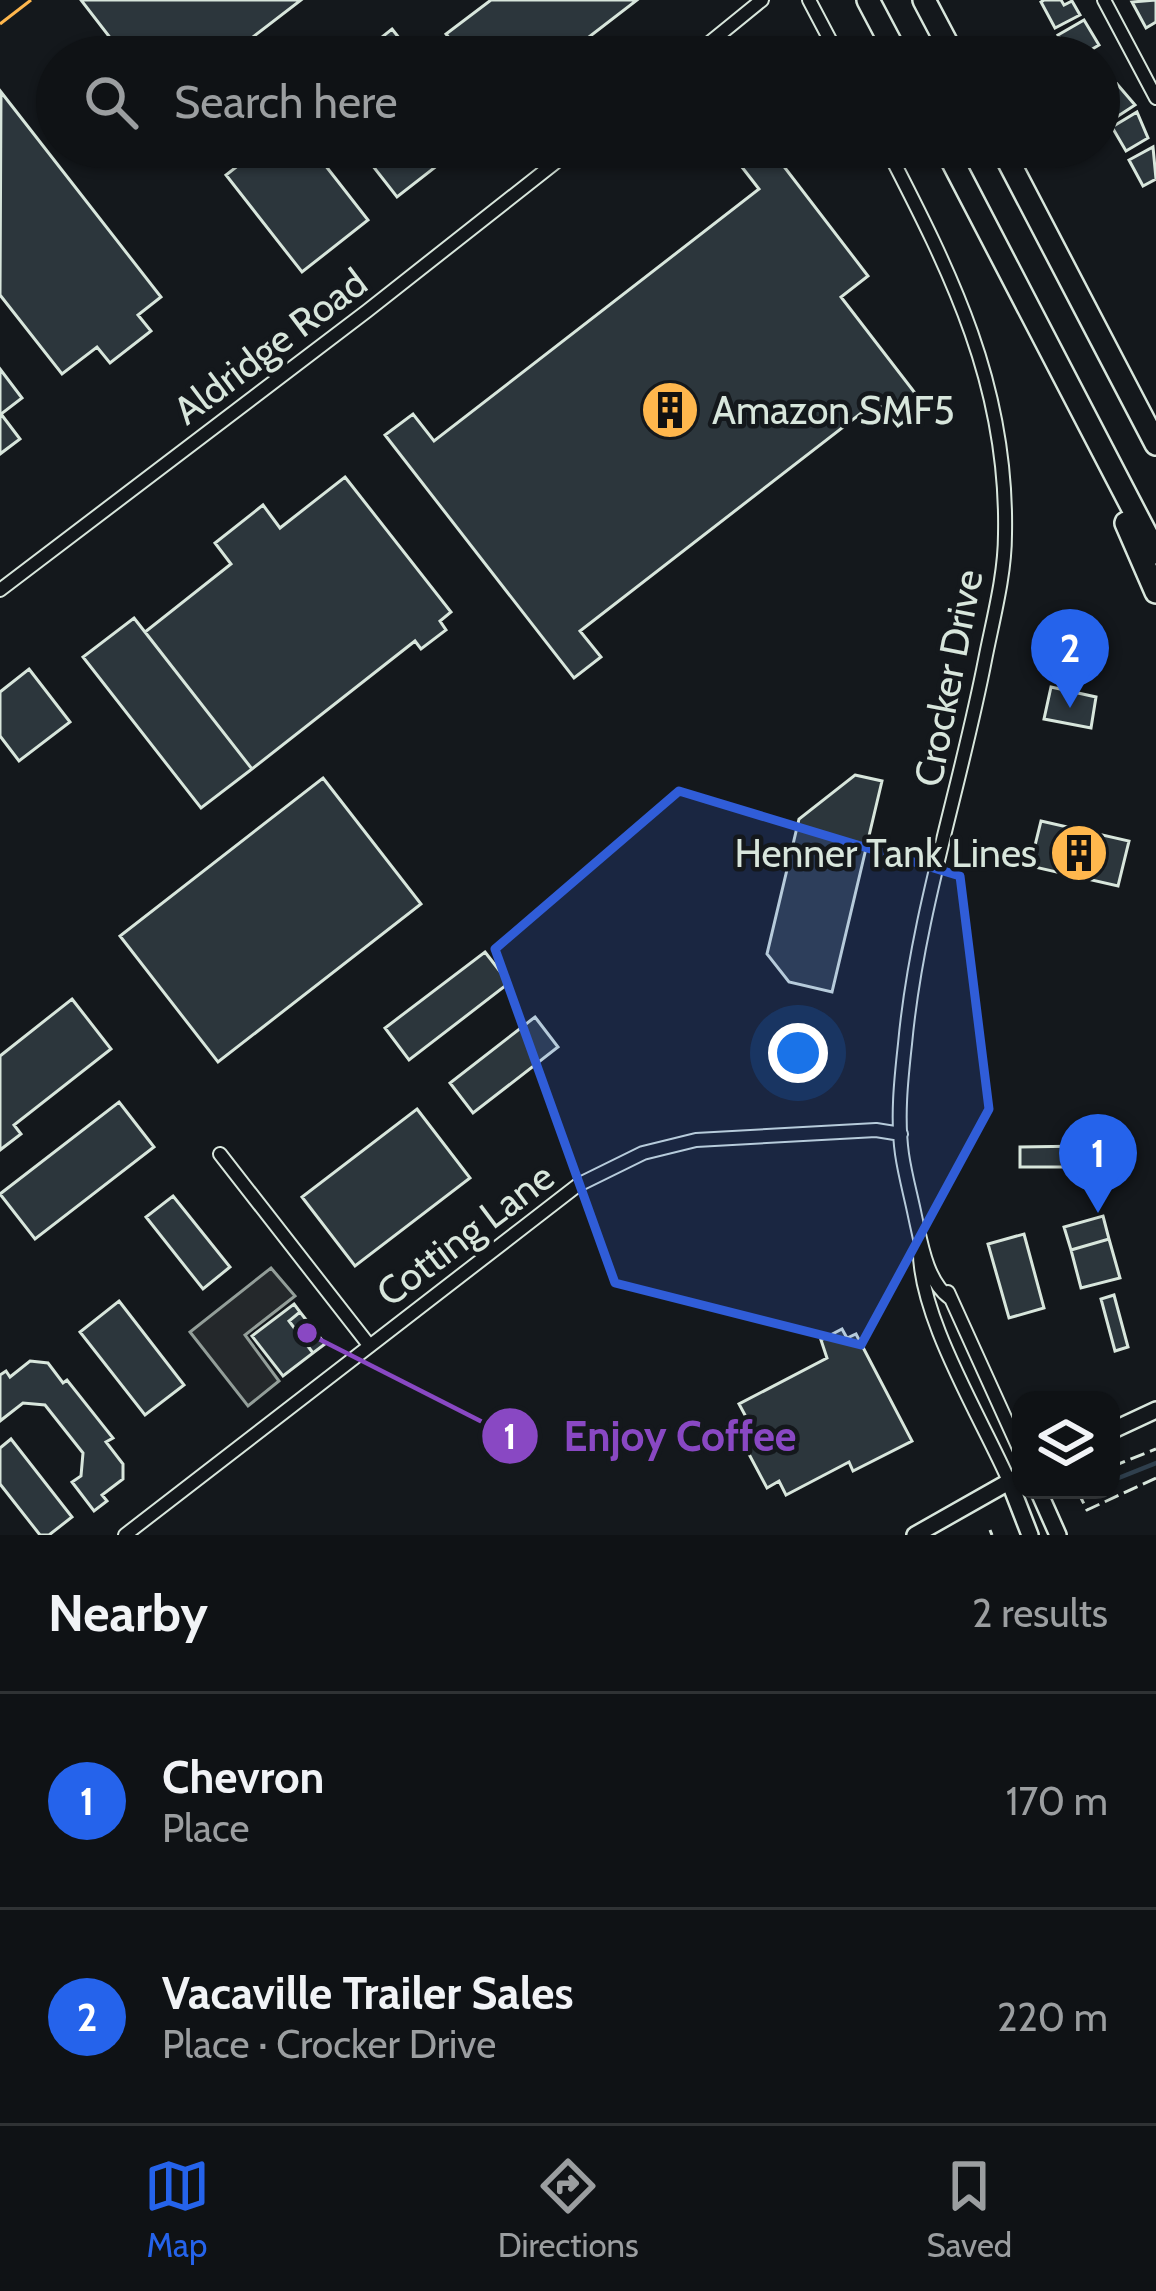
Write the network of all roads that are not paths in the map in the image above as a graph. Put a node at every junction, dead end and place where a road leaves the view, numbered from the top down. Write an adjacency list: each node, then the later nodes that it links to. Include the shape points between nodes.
1 (762, 0): 6 (street)
2 (809, 0): 7 (street)
3 (868, 0): 8 (highway)
4 (925, 0): 9 (highway)
5 (1108, 2): 10 (street)
6 (718, 36)
7 (828, 36)
8 (887, 36)
9 (943, 36)
10 (1154, 89)
11 (547, 168): 20 (street, Aldridge Road)
12 (897, 168): 22 (street, Crocker Drive, via 984,361 1005,500 999,586 974,718 910,979)
13 (956, 168): 18 (highway)
14 (1012, 168): 15 (highway)
15 (1073, 284): 16 (highway); 17 (highway)
16 (1156, 420)
17 (1156, 444)
18 (1115, 476): 19 (highway); 21 (highway)
19 (1156, 553)
20 (0, 590)
21 (1156, 592)
22 (901, 1134): 24 (street, Crocker Drive); 25 (street, Cotting Lane, via 696,1140 644,1153 578,1185)
23 (220, 1154): 25 (street)
24 (920, 1238): 28 (street, Crocker Drive); 29 (street, Crocker Drive, via 918,1272 939,1328)
25 (369, 1345): 33 (street, Cotting Lane)
26 (1156, 1410): 27 (street)
27 (1120, 1428)
28 (1012, 1433)
29 (1012, 1472)
30 (1012, 1480): 34 (street)
31 (1021, 1499): 35 (street)
32 (1042, 1499): 36 (street)
33 (124, 1535)
34 (915, 1535)
35 (1030, 1535)
36 (1058, 1535)

